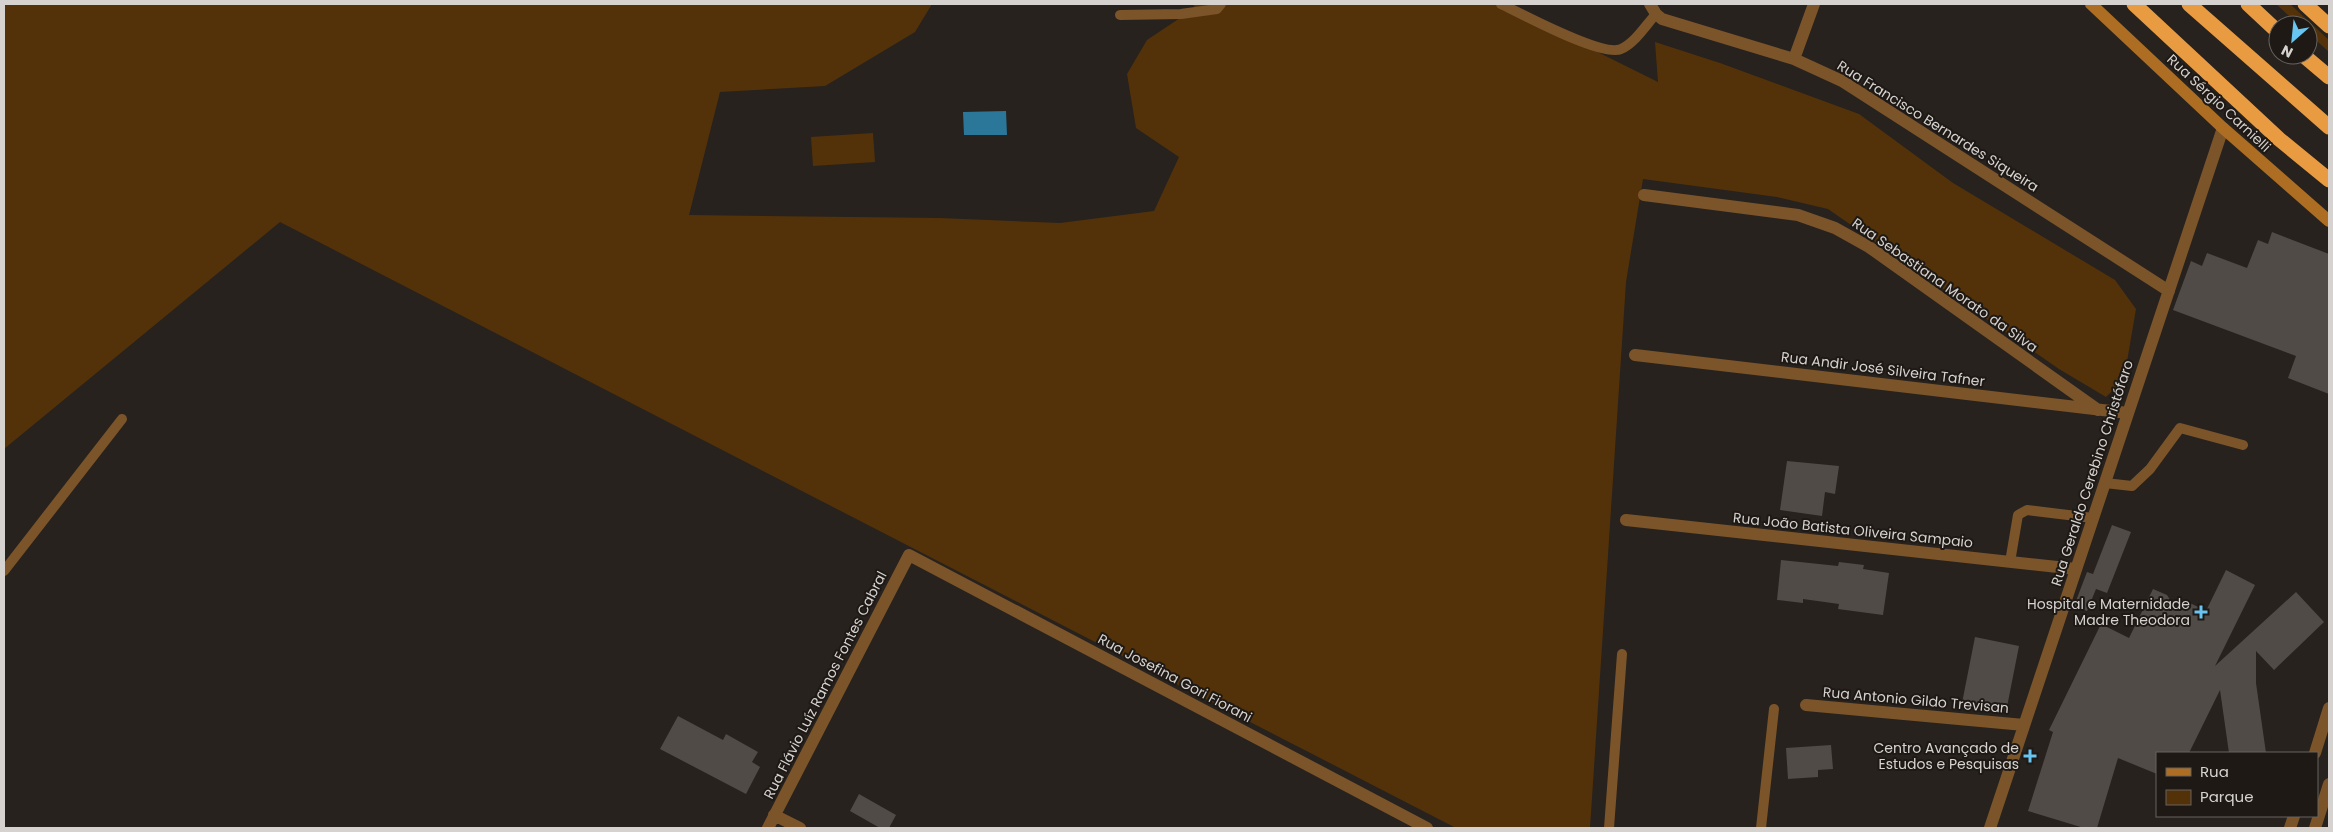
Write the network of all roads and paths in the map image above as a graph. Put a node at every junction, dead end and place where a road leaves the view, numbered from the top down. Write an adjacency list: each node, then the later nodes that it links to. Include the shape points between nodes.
1 (1221, 4): 10 (lane, via 1217,9 1181,14)
2 (1501, 4): 9 (lane, via 1592,46 1615,51 1623,49 1634,39)
3 (1814, 4): 13 (street)
4 (2091, 4): 17 (street, Rua Sérgio Carnielli)
5 (2134, 4): 18 (highway, via 2279,139)
6 (2189, 4): 16 (highway)
7 (2248, 4): 11 (highway)
8 (2305, 4): 12 (highway)
9 (1652, 8): 13 (street, Rua Francisco Bernardes Siqueira, via 1662,18)
10 (1120, 15)
11 (2268, 23)
12 (2329, 26)
13 (1794, 59): 21 (street, Rua Francisco Bernardes Siqueira, via 1842,81)
14 (2315, 65): 15 (highway)
15 (2329, 77)
16 (2329, 127)
17 (2223, 128): 20 (street, Rua Sérgio Carnielli); 21 (street, Rua Geraldo Cerebino Christófaro)
18 (2329, 180)
19 (1644, 195): 23 (street, Rua Sebastiana Morato da Silva, via 1798,215 1835,228 1868,247)
20 (2329, 221)
21 (2168, 291): 24 (street, Rua Geraldo Cerebino Christófaro)
22 (1635, 355): 23 (street, Rua Andir José Silveira Tafner)
23 (2098, 410): 24 (street, Rua Andir José Silveira Tafner)
24 (2128, 413): 27 (street, Rua Geraldo Cerebino Christófaro)
25 (122, 419): 33 (lane)
26 (2243, 445): 27 (lane, via 2180,428 2150,469 2132,486)
27 (2105, 483): 28 (street, Rua Geraldo Cerebino Christófaro)
28 (2093, 518): 31 (lane, via 2022,512 2018,515); 32 (street, Rua Geraldo Cerebino Christófaro)
29 (1626, 520): 31 (street, Rua João Batista Oliveira Sampaio)
30 (909, 555): 41 (street, Rua Flávio Luíz Ramos Fontes Cabral); 44 (street, Rua Josefina Gori Fiorani)
31 (2010, 562): 32 (street, Rua João Batista Oliveira Sampaio)
32 (2076, 568): 38 (street, Rua Geraldo Cerebino Christófaro)
33 (4, 571)
34 (1622, 654): 45 (lane)
35 (1806, 706): 38 (street, Rua Antonio Gildo Trevisan)
36 (2329, 708): 39 (street)
37 (1774, 709): 46 (lane)
38 (2024, 725): 47 (street, Rua Geraldo Cerebino Christófaro)
39 (2315, 752)
40 (2329, 784): 48 (street)
41 (774, 815): 42 (street, Rua Flávio Luíz Ramos Fontes Cabral); 43 (street)
42 (768, 828)
43 (800, 828)
44 (1427, 828)
45 (1609, 828)
46 (1761, 828)
47 (1990, 828)
48 (2315, 828)

